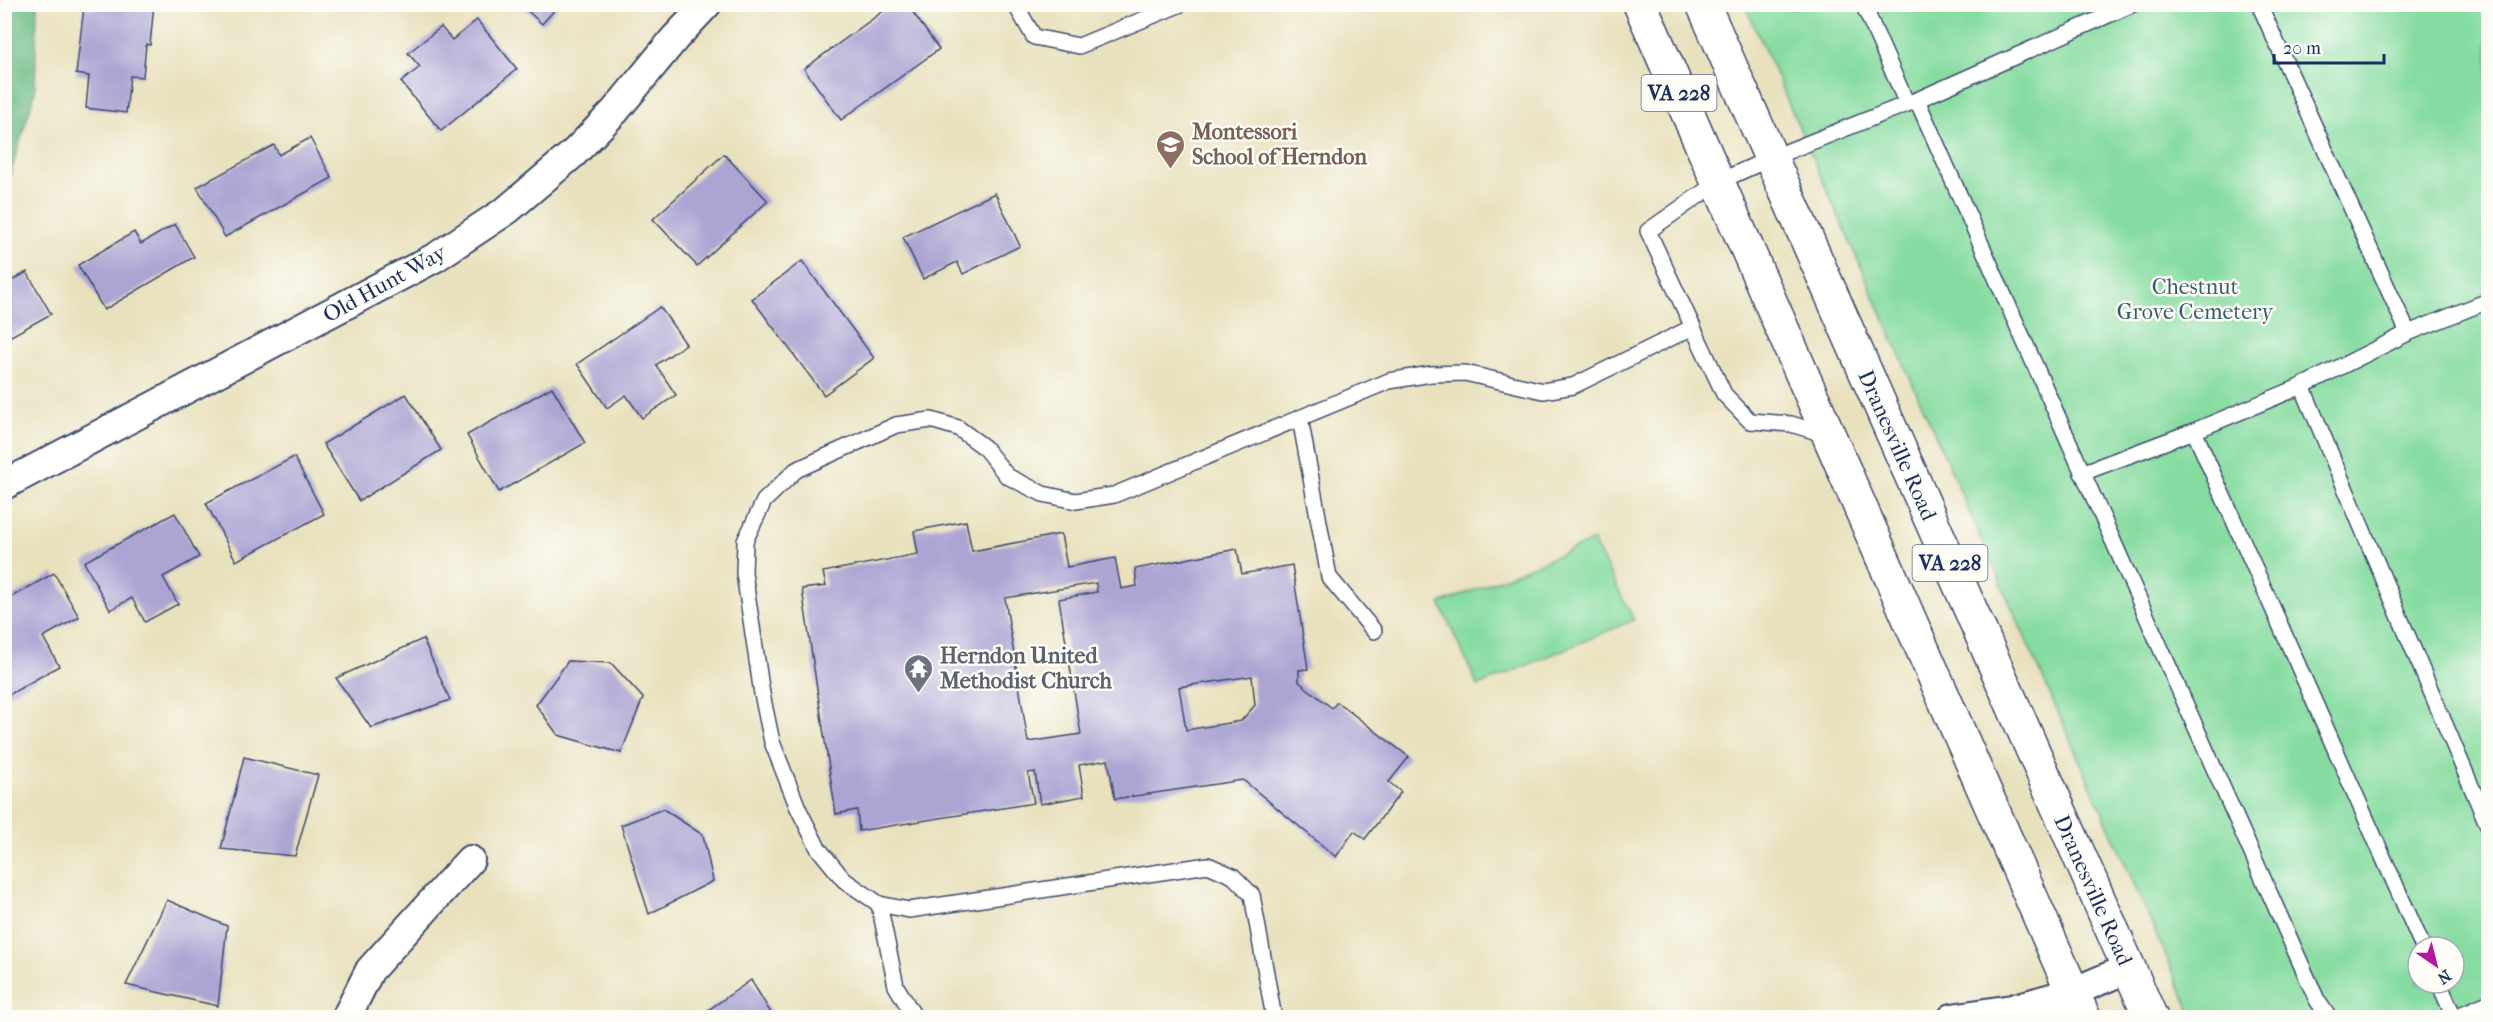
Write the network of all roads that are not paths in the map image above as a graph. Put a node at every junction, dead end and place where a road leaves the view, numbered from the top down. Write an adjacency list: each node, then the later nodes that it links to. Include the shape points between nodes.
1 (707, 4): 20 (street, Old Hunt Way, via 582,145 507,210 436,257)
2 (1015, 4): 3 (lane, via 1034,37 1079,46)
3 (1181, 4)
4 (1640, 4): 11 (main road, VA 228)
5 (1703, 4): 10 (main road, Dranesville Road / VA 228)
6 (1863, 4): 9 (lane)
7 (2133, 4): 9 (lane)
8 (2259, 4): 14 (lane)
9 (1912, 102): 10 (lane); 19 (lane)
10 (1771, 158): 11 (lane); 26 (main road, Dranesville Road / VA 228)
11 (1718, 182): 13 (lane, via 1648,231); 18 (main road, VA 228)
12 (2488, 301): 14 (lane)
13 (1693, 327): 16 (lane, via 1573,386 1543,391 1465,373 1431,374 1389,381); 18 (lane, via 1724,394 1750,421 1791,424)
14 (2408, 333): 15 (lane)
15 (2302, 386): 17 (lane); 22 (lane)
16 (1300, 418): 21 (lane, via 1329,576); 24 (lane, via 1114,495 1076,501 1042,494 1007,476 984,447 958,428 931,420 896,425 796,470 764,501 745,541 744,573 772,742 818,848 843,880)
17 (2194, 431): 19 (lane); 25 (lane)
18 (1829, 436): 29 (main road, VA 228)
19 (2082, 473): 35 (lane, via 2317,1000)
20 (4, 485)
21 (1374, 632)
22 (2488, 826)
23 (470, 860): 30 (street, via 370,970)
24 (879, 904): 31 (lane, via 896,986); 32 (lane, via 909,910 1208,865 1233,876 1252,895)
25 (2418, 935)
26 (2129, 968): 29 (street); 34 (main road, Dranesville Road / VA 228)
27 (2444, 995): 36 (lane)
28 (2488, 1003): 36 (lane)
29 (2079, 1005): 33 (street)
30 (346, 1017)
31 (915, 1017)
32 (1274, 1017)
33 (1952, 1017)
34 (2151, 1017)
35 (2329, 1017)
36 (2454, 1017)

